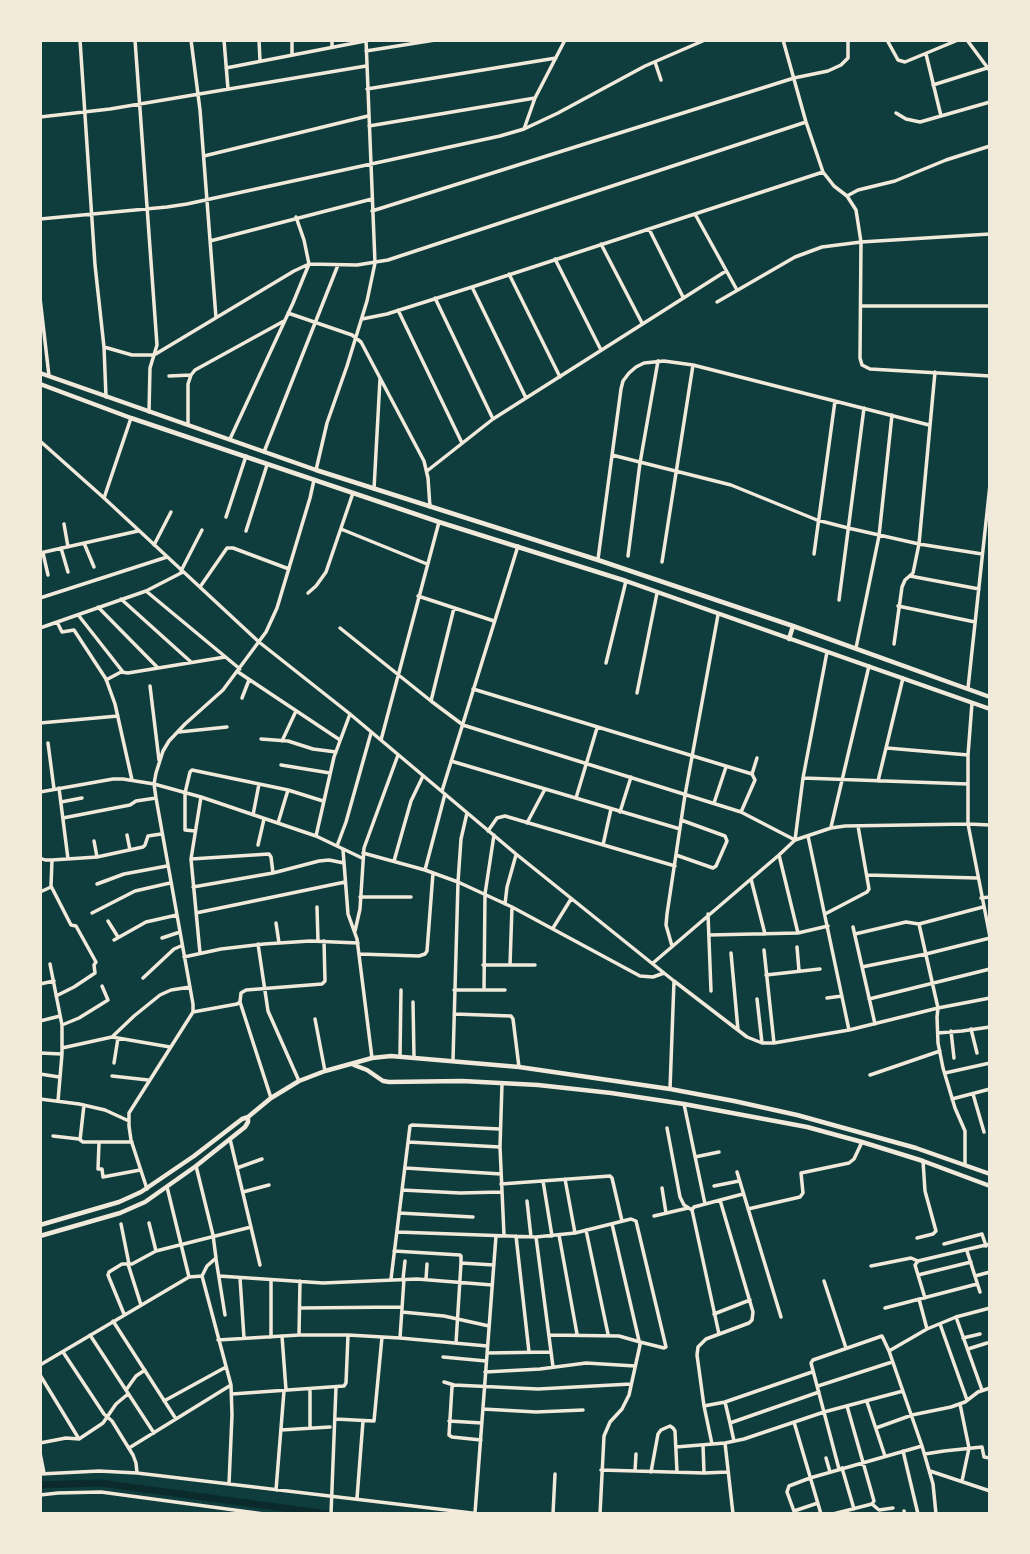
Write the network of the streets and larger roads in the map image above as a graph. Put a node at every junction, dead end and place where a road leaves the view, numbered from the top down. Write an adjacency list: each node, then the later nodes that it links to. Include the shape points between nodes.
1 (80, 40): 38 (street)
2 (135, 40): 37 (street)
3 (191, 40): 34 (street)
4 (224, 40): 27 (street)
5 (259, 40): 22 (street)
6 (292, 40): 20 (street)
7 (332, 40): 17 (street)
8 (435, 40): 18 (street)
9 (565, 40): 21 (street)
10 (705, 40): 24 (street)
11 (783, 40): 29 (street)
12 (848, 40): 29 (street, via 848,58 841,65)
13 (887, 40): 19 (street, via 898,60)
14 (958, 40): 19 (street)
15 (967, 40): 23 (street)
16 (366, 41): 17 (street); 18 (street)
17 (332, 47): 20 (street)
18 (366, 51): 26 (street)
19 (926, 54): 31 (street)
20 (292, 55): 22 (street)
21 (556, 58): 33 (street); 35 (street)
22 (260, 61): 27 (street)
23 (982, 61): 25 (street); 28 (street)
24 (656, 62): 30 (street); 45 (street)
25 (990, 62)
26 (366, 66): 32 (street); 33 (street)
27 (226, 68): 32 (street)
28 (988, 69): 31 (street)
29 (794, 78): 43 (street); 54 (street)
30 (661, 80)
31 (933, 85): 41 (street)
32 (228, 89): 34 (street)
33 (368, 89): 40 (street)
34 (198, 95): 37 (street); 47 (street)
35 (535, 98): 44 (street); 45 (street)
36 (990, 102): 41 (street)
37 (140, 105): 38 (street); 53 (street)
38 (85, 113): 42 (street); 55 (street)
39 (896, 114): 41 (street, via 920,122)
40 (369, 115): 44 (street); 47 (street)
41 (941, 116)
42 (40, 117)
43 (806, 122): 49 (street); 65 (street)
44 (369, 126): 48 (street)
45 (524, 129): 48 (street)
46 (990, 146): 50 (street)
47 (204, 156): 51 (street)
48 (370, 164): 51 (street); 52 (street)
49 (823, 172): 50 (street); 56 (street)
50 (847, 196): 62 (street, via 856,210)
51 (207, 199): 53 (street); 61 (street)
52 (372, 199): 54 (street); 57 (street)
53 (147, 209): 55 (street); 88 (street)
54 (372, 211): 65 (street)
55 (92, 214): 58 (street); 86 (street)
56 (695, 214): 59 (street); 68 (street)
57 (296, 217): 61 (street); 66 (street)
58 (40, 219)
59 (649, 229): 63 (street); 72 (street)
60 (990, 234): 62 (street)
61 (210, 241): 80 (street)
62 (861, 243): 71 (street, via 808,251); 76 (street)
63 (601, 244): 64 (street); 84 (street)
64 (555, 259): 69 (street); 87 (street)
65 (375, 263): 67 (street); 81 (street)
66 (309, 264): 67 (street); 79 (street); 80 (street)
67 (339, 264): 83 (street)
68 (726, 271): 71 (street); 72 (street)
69 (509, 274): 70 (street); 97 (street)
70 (472, 287): 74 (street); 101 (street)
71 (737, 290): 75 (street)
72 (683, 297): 84 (street)
73 (40, 298): 94 (street)
74 (435, 298): 78 (street); 107 (street)
75 (717, 302)
76 (861, 306): 77 (street); 91 (street, via 860,361 864,367)
77 (990, 306)
78 (398, 310): 81 (street); 112 (street)
79 (288, 313): 82 (street); 83 (street)
80 (216, 318): 88 (street)
81 (362, 319): 85 (street)
82 (284, 321): 93 (street); 110 (street)
83 (317, 323): 85 (street); 113 (street)
84 (642, 323): 87 (street)
85 (356, 337): 98 (street); 118 (street)
86 (104, 347): 88 (street); 100 (street)
87 (601, 350): 97 (street)
88 (154, 355): 104 (street)
89 (658, 360): 90 (street); 114 (street, via 636,367 623,381); 117 (street)
90 (693, 365): 102 (street); 120 (street)
91 (935, 372): 96 (street); 109 (street)
92 (40, 373): 94 (street)
93 (191, 375): 95 (street); 108 (street)
94 (49, 376): 100 (street)
95 (169, 376)
96 (990, 376)
97 (560, 377): 101 (street)
98 (380, 378): 119 (street); 123 (street)
99 (40, 384): 106 (street)
100 (106, 397): 104 (street)
101 (526, 398): 107 (street)
102 (835, 401): 103 (street); 129 (street)
103 (863, 408): 105 (street); 132 (street)
104 (149, 412): 108 (street)
105 (892, 415): 109 (street); 137 (street)
106 (131, 418): 115 (street); 125 (street)
107 (493, 419): 112 (street)
108 (188, 425): 110 (street)
109 (929, 425): 139 (street)
110 (230, 439): 113 (street)
111 (40, 441): 125 (street)
112 (463, 443): 119 (street)
113 (264, 452): 118 (street)
114 (612, 455): 117 (street); 149 (street)
115 (246, 456): 116 (street); 128 (street)
116 (268, 463): 121 (street); 136 (street)
117 (640, 463): 120 (street); 147 (street)
118 (316, 470): 123 (street)
119 (426, 471): 126 (street)
120 (676, 471): 129 (street, via 731,485); 150 (street)
121 (314, 479): 124 (street); 153 (street)
122 (990, 485): 146 (street)
123 (374, 489): 126 (street)
124 (354, 493): 130 (street); 133 (street)
125 (104, 498): 135 (street)
126 (430, 506): 149 (street)
127 (171, 512): 140 (street)
128 (226, 517)
129 (817, 520): 132 (street); 145 (street)
130 (439, 522): 141 (street); 151 (street)
131 (64, 524): 142 (street)
132 (848, 528): 137 (street); 167 (street)
133 (341, 529): 151 (street); 162 (street, via 326,572)
134 (202, 530): 154 (street)
135 (138, 531): 138 (street); 140 (street)
136 (246, 531)
137 (879, 536): 139 (street); 182 (street)
138 (84, 543): 142 (street); 152 (street)
139 (919, 544): 146 (street); 157 (street)
140 (154, 545): 148 (street)
141 (518, 546): 158 (street); 173 (street)
142 (68, 547): 143 (street)
143 (61, 548): 144 (street); 155 (street)
144 (41, 552): 156 (street)
145 (814, 554)
146 (982, 554): 160 (street)
147 (628, 556)
148 (167, 558): 154 (street); 165 (street)
149 (597, 560): 176 (street)
150 (662, 562)
151 (427, 564): 164 (street)
152 (94, 567)
153 (289, 569): 159 (street, via 230,547); 180 (street, via 272,620)
154 (182, 571): 159 (street); 161 (street)
155 (68, 572)
156 (48, 575)
157 (910, 576): 160 (street); 168 (street)
158 (626, 582): 163 (street); 186 (street)
159 (200, 587): 180 (street)
160 (979, 589): 175 (street)
161 (146, 591): 166 (street); 184 (street)
162 (308, 593)
163 (657, 593): 172 (street); 198 (street)
164 (418, 596): 170 (street); 191 (street)
165 (40, 598)
166 (121, 599): 169 (street); 185 (street)
167 (839, 600)
168 (898, 606): 175 (street); 181 (street)
169 (98, 607): 171 (street); 188 (street)
170 (454, 608): 173 (street); 201 (street)
171 (79, 615): 174 (street); 190 (street)
172 (718, 615): 179 (street); 222 (street)
173 (494, 621): 196 (street)
174 (57, 622): 177 (street); 193 (street, via 62,632 74,630)
175 (976, 623): 197 (street)
176 (793, 626): 179 (street); 182 (street)
177 (40, 628)
178 (340, 628): 191 (street)
179 (789, 639): 183 (street)
180 (259, 642): 189 (street); 205 (street)
181 (894, 644)
182 (856, 648): 197 (street)
183 (827, 652): 187 (street); 233 (street)
184 (225, 656): 185 (street); 189 (street)
185 (191, 662): 188 (street)
186 (606, 663)
187 (869, 666): 192 (street); 235 (street)
188 (158, 668): 190 (street)
189 (239, 671): 194 (street); 211 (street)
190 (123, 672): 193 (street)
191 (399, 674): 201 (street); 215 (street)
192 (904, 678): 202 (street); 218 (street)
193 (106, 680): 206 (street)
194 (249, 680): 200 (street); 204 (street)
195 (150, 686): 224 (street)
196 (474, 689): 208 (street); 210 (street)
197 (968, 689): 199 (street)
198 (636, 693)
199 (990, 697)
200 (242, 698)
201 (431, 701): 208 (street)
202 (972, 703): 203 (street); 221 (street)
203 (990, 709)
204 (296, 711): 214 (street); 216 (street)
205 (350, 714): 212 (street); 214 (street)
206 (118, 716): 207 (street); 234 (street)
207 (40, 723)
208 (463, 725): 225 (street); 226 (street)
209 (227, 727): 211 (street)
210 (597, 728): 222 (street); 226 (street)
211 (177, 732): 224 (street)
212 (371, 733): 215 (street); 280 (street)
213 (261, 739): 216 (street)
214 (340, 740): 219 (street)
215 (380, 740): 220 (street)
216 (282, 741): 219 (street)
217 (48, 743): 240 (street)
218 (887, 748): 221 (street); 236 (street)
219 (336, 752): 229 (street)
220 (398, 755): 231 (street); 284 (street)
221 (968, 755): 239 (street)
222 (692, 757): 228 (street); 246 (street)
223 (757, 758): 230 (street)
224 (159, 761): 238 (street)
225 (451, 761): 241 (street); 245 (street)
226 (586, 763): 232 (street); 250 (street)
227 (281, 765): 229 (street)
228 (726, 767): 230 (street); 253 (street)
229 (330, 773): 251 (street)
230 (751, 774): 256 (street, via 755,780)
231 (423, 776): 245 (street); 292 (street)
232 (631, 777): 246 (street); 255 (street)
233 (803, 778): 235 (street); 276 (street)
234 (132, 780): 238 (street); 240 (street)
235 (842, 780): 236 (street); 267 (street)
236 (878, 781): 239 (street)
237 (259, 783): 242 (street); 244 (street, via 192,770); 258 (street)
238 (154, 784): 244 (street); 249 (street)
239 (968, 784): 264 (street)
240 (56, 788): 243 (street); 252 (street)
241 (545, 789): 250 (street); 263 (street)
242 (288, 790): 251 (street); 262 (street)
243 (40, 792)
244 (186, 793): 247 (street); 269 (street, via 185,830)
245 (443, 793): 257 (street); 296 (street)
246 (685, 794): 253 (street); 261 (street)
247 (201, 797): 258 (street); 269 (street)
248 (82, 798): 252 (street)
249 (156, 798): 259 (street); 271 (street)
250 (576, 799): 254 (street)
251 (323, 801): 274 (street)
252 (61, 802): 259 (street)
253 (714, 803): 256 (street)
254 (611, 809): 255 (street); 279 (street)
255 (620, 812): 268 (street)
256 (741, 812): 276 (street)
257 (467, 813): 270 (street); 303 (street)
258 (253, 815): 260 (street)
259 (63, 818): 289 (street)
260 (265, 818): 262 (street); 278 (street)
261 (681, 820): 268 (street); 285 (street, via 725,836 727,841 713,868)
262 (278, 823): 274 (street)
263 (527, 823): 270 (street, via 502,816); 279 (street)
264 (968, 824): 265 (street); 266 (street); 300 (street)
265 (990, 825)
266 (858, 826): 267 (street); 299 (street)
267 (831, 828): 275 (street)
268 (680, 829): 285 (street)
269 (195, 831): 290 (street)
270 (488, 831): 273 (street)
271 (162, 834): 282 (street, via 149,835 144,846); 294 (street)
272 (127, 835): 282 (street)
273 (494, 835): 283 (street); 309 (street)
274 (316, 836): 280 (street)
275 (808, 836): 276 (street); 322 (street)
276 (794, 840): 286 (street)
277 (94, 841): 287 (street)
278 (258, 845)
279 (603, 845): 295 (street)
280 (337, 846): 281 (street)
281 (342, 848): 284 (street); 293 (street)
282 (130, 850): 287 (street)
283 (516, 854): 314 (street); 315 (street)
284 (363, 855): 292 (street); 310 (street)
285 (676, 855): 295 (street)
286 (779, 856): 301 (street); 332 (street)
287 (97, 857): 289 (street)
288 (40, 858): 291 (street)
289 (68, 859): 291 (street)
290 (191, 859): 297 (street, via 269,854); 307 (street)
291 (52, 860): 306 (street)
292 (394, 861): 296 (street)
293 (344, 863): 297 (street, via 319,861); 302 (street)
294 (167, 866): 304 (street); 305 (street)
295 (675, 866): 343 (street, via 666,925)
296 (425, 870): 298 (street)
297 (273, 873): 307 (street)
298 (433, 873): 303 (street); 348 (street, via 425,954)
299 (867, 875): 300 (street); 322 (street, via 868,891)
300 (977, 878): 313 (street)
301 (751, 879): 321 (street); 333 (street)
302 (345, 882): 320 (street); 330 (street)
303 (458, 882): 309 (street); 371 (street)
304 (170, 883): 319 (street, via 135,891); 323 (street)
305 (97, 884)
306 (51, 886): 308 (street); 375 (street, via 96,961 95,973)
307 (193, 887): 320 (street)
308 (40, 892)
309 (485, 894): 315 (street); 353 (street)
310 (360, 897): 311 (street); 330 (street)
311 (411, 897)
312 (990, 897): 313 (street)
313 (981, 898): 318 (street)
314 (571, 899): 329 (street); 351 (street)
315 (505, 904): 317 (street)
316 (317, 906): 338 (street)
317 (512, 907): 329 (street); 354 (street)
318 (983, 907): 326 (street); 337 (street)
319 (92, 913)
320 (196, 913): 346 (street)
321 (708, 914): 335 (street); 343 (street)
322 (825, 914): 327 (street)
323 (177, 915): 324 (street, via 146,922 116,938); 331 (street)
324 (108, 921)
325 (276, 923): 339 (street)
326 (919, 924): 334 (street, via 906,922); 349 (street)
327 (828, 926): 332 (street); 376 (street)
328 (853, 927): 334 (street)
329 (552, 928): 360 (street, via 640,976)
330 (355, 931): 340 (street)
331 (180, 932): 336 (street); 342 (street)
332 (798, 933): 333 (street)
333 (765, 934): 335 (street)
334 (855, 934): 356 (street)
335 (709, 935): 374 (street)
336 (162, 937)
337 (990, 937): 349 (street)
338 (321, 941): 339 (street); 340 (street); 369 (street, via 324,983)
339 (279, 943): 341 (street)
340 (358, 943): 348 (street)
341 (258, 944): 346 (street); 369 (street)
342 (182, 946): 350 (street); 362 (street)
343 (672, 946): 351 (street)
344 (797, 947): 359 (street)
345 (764, 950): 361 (street)
346 (200, 953): 350 (street)
347 (731, 953): 394 (street)
348 (359, 954): 409 (street)
349 (926, 954): 356 (street); 365 (street)
350 (184, 957): 368 (street)
351 (653, 963): 360 (street)
352 (50, 964): 363 (street)
353 (483, 965): 354 (street); 372 (street)
354 (510, 965): 355 (street)
355 (536, 965)
356 (862, 967): 379 (street)
357 (820, 969): 359 (street)
358 (990, 969): 365 (street)
359 (799, 971): 361 (street)
360 (664, 973): 364 (street)
361 (766, 975): 400 (street)
362 (143, 978)
363 (54, 981): 366 (street); 375 (street)
364 (674, 981): 394 (street); 425 (street)
365 (933, 983): 379 (street); 383 (street)
366 (40, 984)
367 (102, 986): 391 (street, via 108,1000)
368 (190, 987): 385 (street); 398 (street, via 160,995)
369 (264, 988): 381 (street, via 244,990); 423 (street, via 268,1011)
370 (401, 990): 407 (street)
371 (454, 990): 372 (street); 386 (street)
372 (484, 990): 373 (street)
373 (505, 990)
374 (710, 991)
375 (56, 996): 387 (street)
376 (842, 996): 377 (street); 395 (street)
377 (827, 998)
378 (757, 999): 401 (street)
379 (869, 999): 390 (street)
380 (988, 999): 383 (street); 384 (street)
381 (240, 1002): 385 (street); 428 (street)
382 (413, 1002): 408 (street)
383 (938, 1008): 390 (street); 397 (street)
384 (990, 1008)
385 (193, 1012): 402 (street)
386 (454, 1014): 411 (street); 415 (street, via 512,1017)
387 (60, 1016): 389 (street); 391 (street)
388 (315, 1019): 416 (street)
389 (40, 1021)
390 (875, 1024): 395 (street)
391 (62, 1025): 403 (street)
392 (990, 1027): 393 (street)
393 (971, 1029): 396 (street); 406 (street)
394 (738, 1030): 401 (street)
395 (849, 1030): 400 (street)
396 (951, 1031): 397 (street); 410 (street)
397 (938, 1032): 404 (street)
398 (112, 1037): 399 (street); 403 (street)
399 (118, 1038): 402 (street); 412 (street)
400 (774, 1043): 401 (street)
401 (762, 1044)
402 (170, 1047): 422 (street)
403 (62, 1051): 405 (street); 421 (street)
404 (940, 1051): 417 (street); 419 (street)
405 (40, 1053)
406 (977, 1053)
407 (400, 1056): 408 (street); 409 (street)
408 (414, 1057): 411 (street)
409 (372, 1058): 414 (street)
410 (954, 1058)
411 (453, 1060): 415 (street)
412 (114, 1063)
413 (990, 1063): 417 (street)
414 (353, 1064): 416 (street); 424 (street, via 388,1082)
415 (519, 1067): 425 (street)
416 (325, 1071): 423 (street)
417 (945, 1073): 430 (street)
418 (40, 1074): 421 (street)
419 (870, 1075)
420 (112, 1076): 422 (street)
421 (60, 1077): 431 (street)
422 (149, 1080): 435 (street)
423 (299, 1081): 428 (street)
424 (502, 1083): 432 (street); 437 (street)
425 (670, 1089): 440 (street)
426 (990, 1090): 427 (street)
427 (973, 1094): 430 (street); 438 (street)
428 (271, 1098): 434 (street)
429 (40, 1099): 431 (street)
430 (952, 1099): 453 (street, via 965,1131)
431 (58, 1101): 433 (street)
432 (684, 1104): 445 (street); 450 (street)
433 (84, 1105): 435 (street); 442 (street)
434 (248, 1117): 441 (street, via 246,1125); 470 (street)
435 (128, 1121): 443 (street)
436 (667, 1128): 478 (street, via 680,1197)
437 (500, 1129): 444 (street, via 412,1125); 448 (street)
438 (984, 1132)
439 (53, 1136): 442 (street)
440 (876, 1137): 447 (street); 453 (street)
441 (230, 1139): 454 (street); 455 (street)
442 (80, 1140): 446 (street)
443 (132, 1142): 446 (street); 457 (street)
444 (408, 1142): 448 (street); 456 (street)
445 (862, 1142): 447 (street); 479 (street, via 851,1162 801,1173 800,1197)
446 (99, 1143): 457 (street, via 98,1169 103,1177)
447 (873, 1145): 452 (street)
448 (500, 1147): 459 (street)
449 (719, 1152): 450 (street)
450 (695, 1157): 477 (street)
451 (262, 1160): 455 (street)
452 (923, 1161): 467 (street); 501 (street, via 926,1197 936,1231)
453 (965, 1165): 460 (street)
454 (196, 1166): 468 (street); 493 (street)
455 (237, 1168): 472 (street)
456 (404, 1168): 459 (street); 471 (street)
457 (140, 1170): 470 (street)
458 (737, 1172): 462 (street)
459 (500, 1174): 464 (street)
460 (990, 1174)
461 (565, 1179): 463 (street); 484 (street, via 611,1177); 492 (street)
462 (739, 1180): 466 (street); 474 (street)
463 (543, 1181): 464 (street); 499 (street)
464 (501, 1184): 473 (street)
465 (269, 1185): 472 (street)
466 (714, 1186)
467 (990, 1186)
468 (167, 1187): 495 (street, via 129,1210); 503 (street)
469 (662, 1188): 481 (street)
470 (147, 1189): 488 (street)
471 (402, 1190): 473 (street); 480 (street)
472 (243, 1192): 489 (street)
473 (502, 1192): 497 (street)
474 (743, 1194): 475 (street); 479 (street)
475 (720, 1200): 477 (street); 536 (street)
476 (527, 1201): 500 (street)
477 (705, 1204): 478 (street)
478 (690, 1209): 481 (street); 543 (street)
479 (748, 1209): 545 (street)
480 (399, 1213): 483 (street); 491 (street)
481 (666, 1213): 482 (street)
482 (653, 1216)
483 (473, 1217)
484 (622, 1221): 487 (street); 567 (street, via 637,1224 666,1347)
485 (149, 1223): 506 (street)
486 (121, 1224): 513 (street)
487 (612, 1224): 490 (street); 567 (street)
488 (40, 1225)
489 (251, 1227): 493 (street); 515 (street)
490 (586, 1230): 492 (street); 559 (street)
491 (397, 1233): 496 (street); 507 (street)
492 (575, 1233): 494 (street)
493 (213, 1235): 503 (street); 508 (street)
494 (559, 1235): 499 (street); 552 (street)
495 (40, 1236)
496 (496, 1236): 497 (street); 516 (street)
497 (504, 1236): 498 (street)
498 (516, 1236): 500 (street); 575 (street)
499 (551, 1236): 500 (street)
500 (533, 1237): 558 (street)
501 (917, 1238)
502 (944, 1244): 504 (street, via 982,1234)
503 (181, 1245): 506 (street); 523 (street)
504 (988, 1245): 505 (street)
505 (967, 1250): 510 (street); 511 (street)
506 (156, 1251): 513 (street)
507 (394, 1251): 512 (street, via 460,1255); 525 (street)
508 (216, 1258): 520 (street); 521 (street)
509 (405, 1261): 526 (street)
510 (918, 1261): 517 (street, via 911,1258); 519 (street)
511 (971, 1262): 519 (street); 522 (street)
512 (461, 1263): 516 (street); 531 (street)
513 (128, 1264): 537 (street); 542 (street, via 108,1275)
514 (427, 1264): 527 (street)
515 (260, 1265)
516 (494, 1265): 533 (street)
517 (872, 1266)
518 (990, 1272): 522 (street)
519 (918, 1275): 535 (street)
520 (202, 1276): 523 (street); 566 (street)
521 (219, 1276): 524 (street); 544 (street)
522 (975, 1276): 532 (street)
523 (189, 1277): 537 (street)
524 (240, 1278): 528 (street); 563 (street)
525 (391, 1279): 526 (street); 529 (street)
526 (404, 1279): 527 (street); 541 (street)
527 (426, 1279): 531 (street)
528 (271, 1280): 529 (street); 561 (street)
529 (300, 1281): 538 (street)
530 (824, 1282): 571 (street)
531 (459, 1283): 533 (street); 547 (street)
532 (977, 1283): 534 (street); 535 (street)
533 (492, 1285): 550 (street)
534 (980, 1292)
535 (922, 1298): 539 (street); 551 (street)
536 (750, 1300): 543 (street); 553 (street, via 752,1320)
537 (141, 1305): 542 (street)
538 (300, 1308): 541 (street); 556 (street)
539 (885, 1308)
540 (990, 1308): 546 (street)
541 (402, 1309): 547 (street); 564 (street)
542 (124, 1314): 548 (street)
543 (714, 1314): 553 (street)
544 (225, 1315)
545 (781, 1317)
546 (956, 1317): 549 (street); 565 (street)
547 (457, 1320): 550 (street); 568 (street)
548 (113, 1321): 555 (street); 585 (street)
549 (940, 1324): 551 (street); 603 (street)
550 (489, 1326): 570 (street)
551 (927, 1329): 573 (street)
552 (577, 1334): 558 (street); 559 (street)
553 (719, 1334): 608 (street, via 703,1341 697,1351)
554 (980, 1334): 565 (street)
555 (90, 1335): 574 (street); 601 (street)
556 (299, 1335): 557 (street); 560 (street)
557 (348, 1335): 562 (street); 593 (street, via 345,1384)
558 (549, 1335): 576 (street)
559 (608, 1335): 567 (street)
560 (282, 1336): 561 (street); 598 (street)
561 (271, 1337): 563 (street)
562 (382, 1337): 564 (street); 618 (street, via 374,1421)
563 (244, 1338): 566 (street)
564 (400, 1338): 568 (street)
565 (964, 1338): 572 (street)
566 (218, 1340): 583 (street)
567 (640, 1342): 582 (street)
568 (456, 1343): 570 (street)
569 (987, 1343): 572 (street)
570 (487, 1346): 577 (street)
571 (846, 1348): 573 (street, via 881,1336); 586 (street, via 813,1360)
572 (968, 1349): 599 (street)
573 (889, 1351): 580 (street)
574 (63, 1352): 581 (street); 614 (street)
575 (529, 1352): 576 (street); 577 (street)
576 (551, 1352): 584 (street)
577 (487, 1353): 579 (street)
578 (443, 1357): 579 (street)
579 (486, 1361): 587 (street)
580 (892, 1362): 597 (street); 600 (street)
581 (40, 1365)
582 (635, 1366): 584 (street, via 586,1363); 590 (street)
583 (226, 1367): 591 (street); 604 (street)
584 (554, 1367): 587 (street)
585 (145, 1370): 601 (street); 604 (street)
586 (813, 1372): 597 (street); 606 (street)
587 (485, 1373): 594 (street)
588 (40, 1375): 627 (street)
589 (444, 1382): 592 (street)
590 (631, 1384): 594 (street); 647 (street, via 625,1405 606,1429)
591 (231, 1385): 602 (street); 615 (street)
592 (454, 1385): 594 (street); 617 (street)
593 (336, 1387): 596 (street); 616 (street)
594 (484, 1387): 610 (street)
595 (990, 1388): 599 (street)
596 (310, 1389): 598 (street); 623 (street)
597 (818, 1389): 612 (street); 621 (street)
598 (285, 1390): 602 (street); 625 (street)
599 (982, 1390): 603 (street)
600 (903, 1391): 605 (street); 613 (street)
601 (127, 1392): 614 (street); 626 (street)
602 (232, 1394): 660 (street)
603 (967, 1400): 607 (street)
604 (164, 1401): 615 (street)
605 (867, 1401): 609 (street); 624 (street)
606 (725, 1402): 608 (street); 621 (street)
607 (960, 1404): 613 (street); 637 (street)
608 (704, 1406): 632 (street)
609 (847, 1406): 612 (street); 645 (street)
610 (483, 1409): 611 (street); 620 (street)
611 (583, 1410)
612 (824, 1412): 619 (street); 646 (street)
613 (912, 1415): 624 (street); 634 (street)
614 (107, 1417): 627 (street); 636 (street)
615 (176, 1419): 626 (street)
616 (335, 1419): 618 (street); 664 (street)
617 (449, 1421): 620 (street); 628 (street, via 450,1436)
618 (363, 1422): 665 (street)
619 (794, 1422): 629 (street); 658 (street)
620 (482, 1423): 628 (street)
621 (730, 1423): 629 (street)
622 (330, 1427): 623 (street)
623 (310, 1428): 625 (street)
624 (876, 1429): 642 (street)
625 (281, 1430): 661 (street)
626 (154, 1433): 636 (street)
627 (79, 1439): 630 (street)
628 (481, 1440): 670 (street)
629 (734, 1441): 631 (street)
630 (40, 1443)
631 (725, 1443): 632 (street); 652 (street)
632 (712, 1444): 633 (street)
633 (703, 1445): 635 (street); 656 (street)
634 (922, 1446): 638 (street); 641 (street)
635 (676, 1447): 650 (street, via 673,1427 659,1432); 651 (street)
636 (129, 1448): 655 (street)
637 (969, 1448): 641 (street); 644 (street, via 983,1447 983,1457); 659 (street)
638 (903, 1451): 642 (street); 679 (street)
639 (40, 1453): 654 (street)
640 (636, 1454): 648 (street)
641 (925, 1454): 649 (street)
642 (885, 1456): 645 (street)
643 (827, 1458): 653 (street)
644 (990, 1458)
645 (863, 1462): 646 (street); 667 (street)
646 (841, 1469): 653 (street); 669 (street)
647 (601, 1470): 648 (street); 675 (street)
648 (635, 1471): 650 (street)
649 (930, 1471): 659 (street); 680 (street)
650 (651, 1472): 651 (street)
651 (677, 1472): 656 (street)
652 (728, 1472): 656 (street); 676 (street)
653 (830, 1472): 658 (street)
654 (42, 1473): 655 (street)
655 (136, 1473): 660 (street)
656 (704, 1473)
657 (555, 1474): 674 (street)
658 (810, 1478): 666 (street); 671 (street, via 789,1486)
659 (962, 1481): 662 (street)
660 (229, 1484): 661 (street)
661 (276, 1490): 664 (street)
662 (990, 1491)
663 (40, 1495): 672 (street, via 101,1492)
664 (332, 1495): 665 (street); 673 (street)
665 (357, 1498): 670 (street)
666 (818, 1503): 671 (street); 677 (street)
667 (872, 1504): 668 (street, via 879,1510); 669 (street)
668 (893, 1508)
669 (854, 1509): 678 (street)
670 (477, 1513)
671 (794, 1513)
672 (264, 1514)
673 (331, 1514)
674 (553, 1514)
675 (600, 1514)
676 (733, 1514)
677 (821, 1514)
678 (833, 1514)
679 (918, 1514)
680 (936, 1514)

